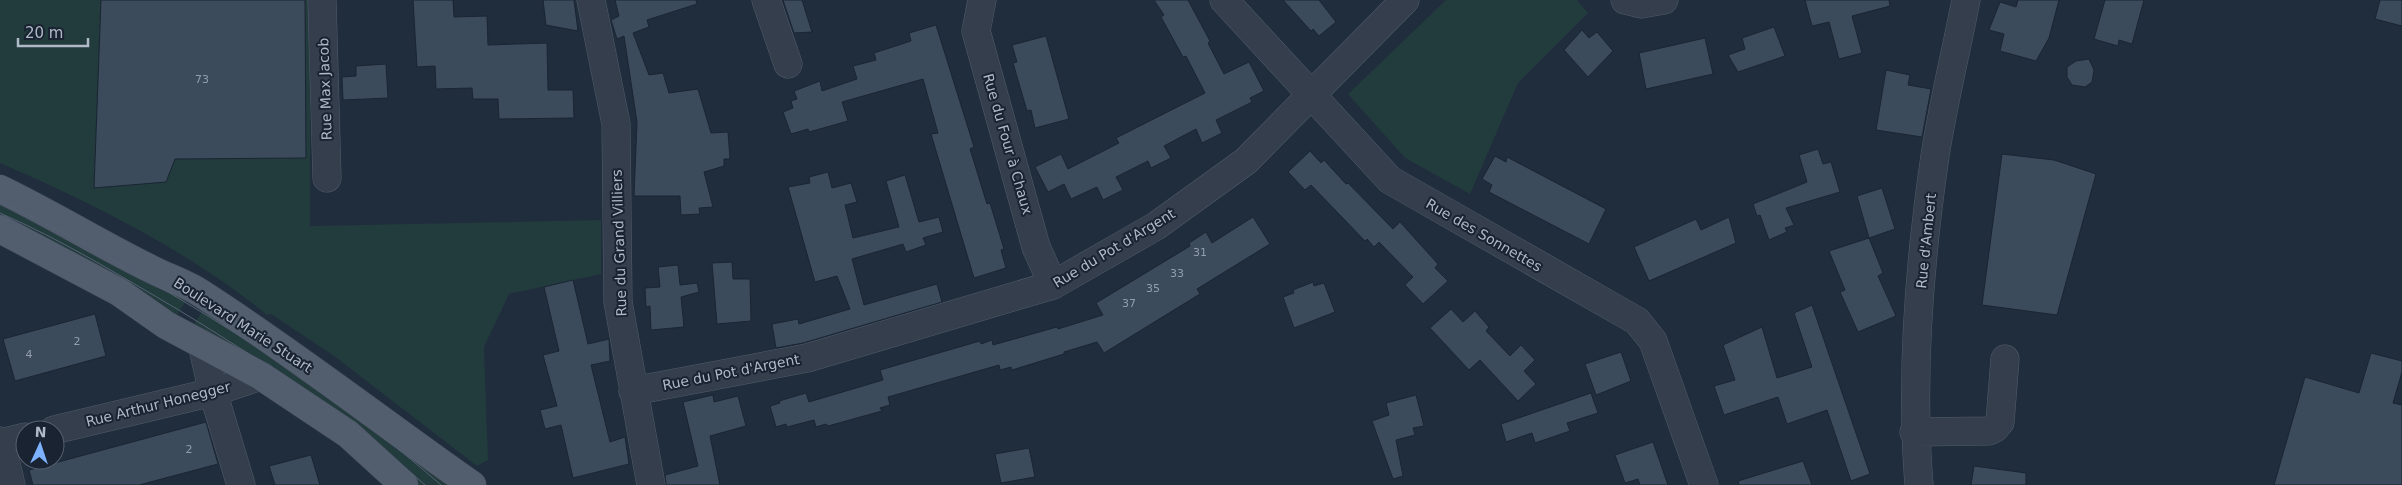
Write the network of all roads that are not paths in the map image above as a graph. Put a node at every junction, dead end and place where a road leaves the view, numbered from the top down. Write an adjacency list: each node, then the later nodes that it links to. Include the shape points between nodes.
1 (322, 0): 12 (street, Rue Max Jacob)
2 (591, 0): 19 (street, Rue du Grand Villiers, via 616,124 618,302)
3 (766, 0): 10 (street)
4 (982, 0): 15 (street, Rue du Four à Chaux, via 976,31 1036,247)
5 (1224, 0): 11 (street, Rue des Sonnettes)
6 (1405, 0): 11 (street, Rue du Pot d'Argent)
7 (1625, 0): 8 (street, via 1641,4)
8 (1664, 0)
9 (1966, 0): 22 (street, Rue d'Ambert, via 1935,156 1917,319)
10 (788, 64)
11 (1313, 95): 15 (street, Rue du Pot d'Argent, via 1246,161 1156,226); 30 (street, Rue des Sonnettes, via 1390,180 1637,321 1653,341)
12 (327, 178)
13 (0, 189): 28 (main road, Boulevard Marie Stuart, via 202,294)
14 (0, 228): 16 (main road, via 119,292 166,325)
15 (1053, 286): 19 (street, Rue du Pot d'Argent, via 807,358)
16 (202, 344): 18 (main road); 20 (street)
17 (2005, 359): 22 (street, via 2000,422 1995,428 1989,431)
18 (261, 376): 20 (street, Rue Arthur Honegger); 27 (main road, via 348,434)
19 (633, 391): 29 (street, Rue du Grand Villiers)
20 (212, 392): 21 (street, Rue Arthur Honegger); 26 (street)
21 (65, 427)
22 (1914, 432): 31 (street, Rue d'Ambert)
23 (15, 439): 24 (street)
24 (0, 442): 25 (street)
25 (11, 485)
26 (241, 485)
27 (404, 485)
28 (472, 485)
29 (651, 485)
30 (1704, 485)
31 (1919, 485)

